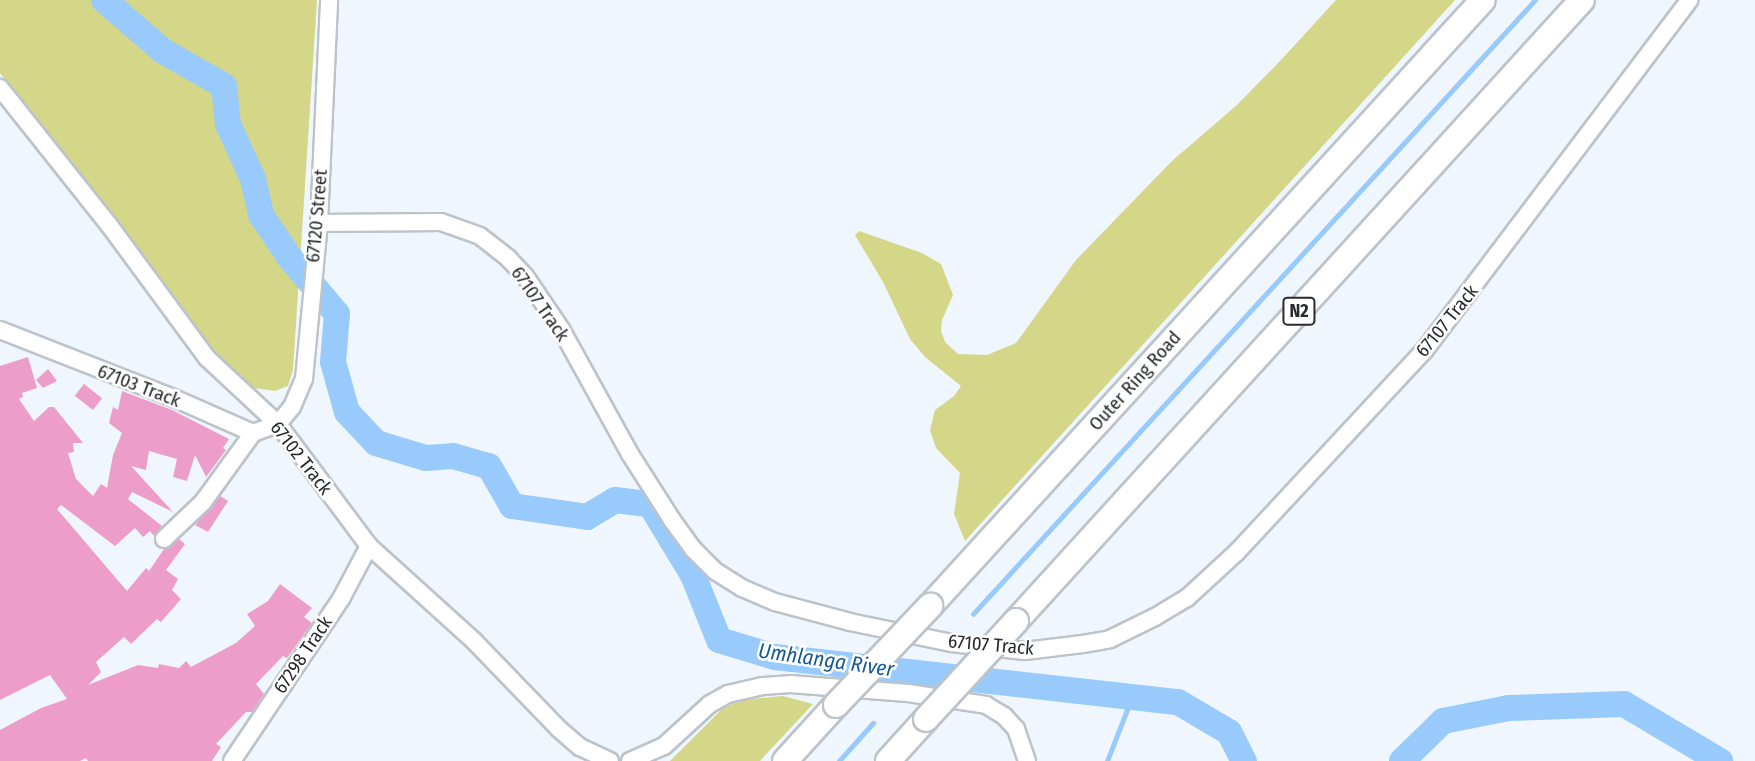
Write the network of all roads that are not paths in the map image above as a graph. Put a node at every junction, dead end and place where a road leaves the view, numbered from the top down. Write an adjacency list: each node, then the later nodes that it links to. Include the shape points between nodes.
1 (329, 0): 6 (street, 67120 Street)
2 (1483, 0): 12 (highway, Outer Ring Road, bridge, via 930,606)
3 (1582, 0): 17 (highway, N2, bridge)
4 (1689, 0): 6 (street, 67107 Track, via 1424,351 1245,544 1186,598 1132,630 1083,644 1025,651 951,643 850,622 742,588 708,563 672,520 561,329 508,258 480,236 441,222)
5 (0, 88): 8 (street, 67102 Track, via 207,358)
6 (319, 223): 8 (street, 67120 Street, via 304,379 292,407)
7 (2, 334): 9 (street, 67103 Track)
8 (278, 424): 9 (street); 11 (street, 67102 Track)
9 (253, 433): 10 (street, via 209,494)
10 (164, 539)
11 (369, 545): 13 (street, 67298 Track, via 342,597); 14 (street, 67102 Track, via 474,641 559,730 580,747)
12 (835, 695): 15 (street, via 763,685 728,694 710,704 664,746); 16 (highway, Outer Ring Road); 18 (street, via 908,692 986,705 1016,729)
13 (232, 761)
14 (610, 761)
15 (631, 761)
16 (785, 761)
17 (888, 761)
18 (1027, 761)

